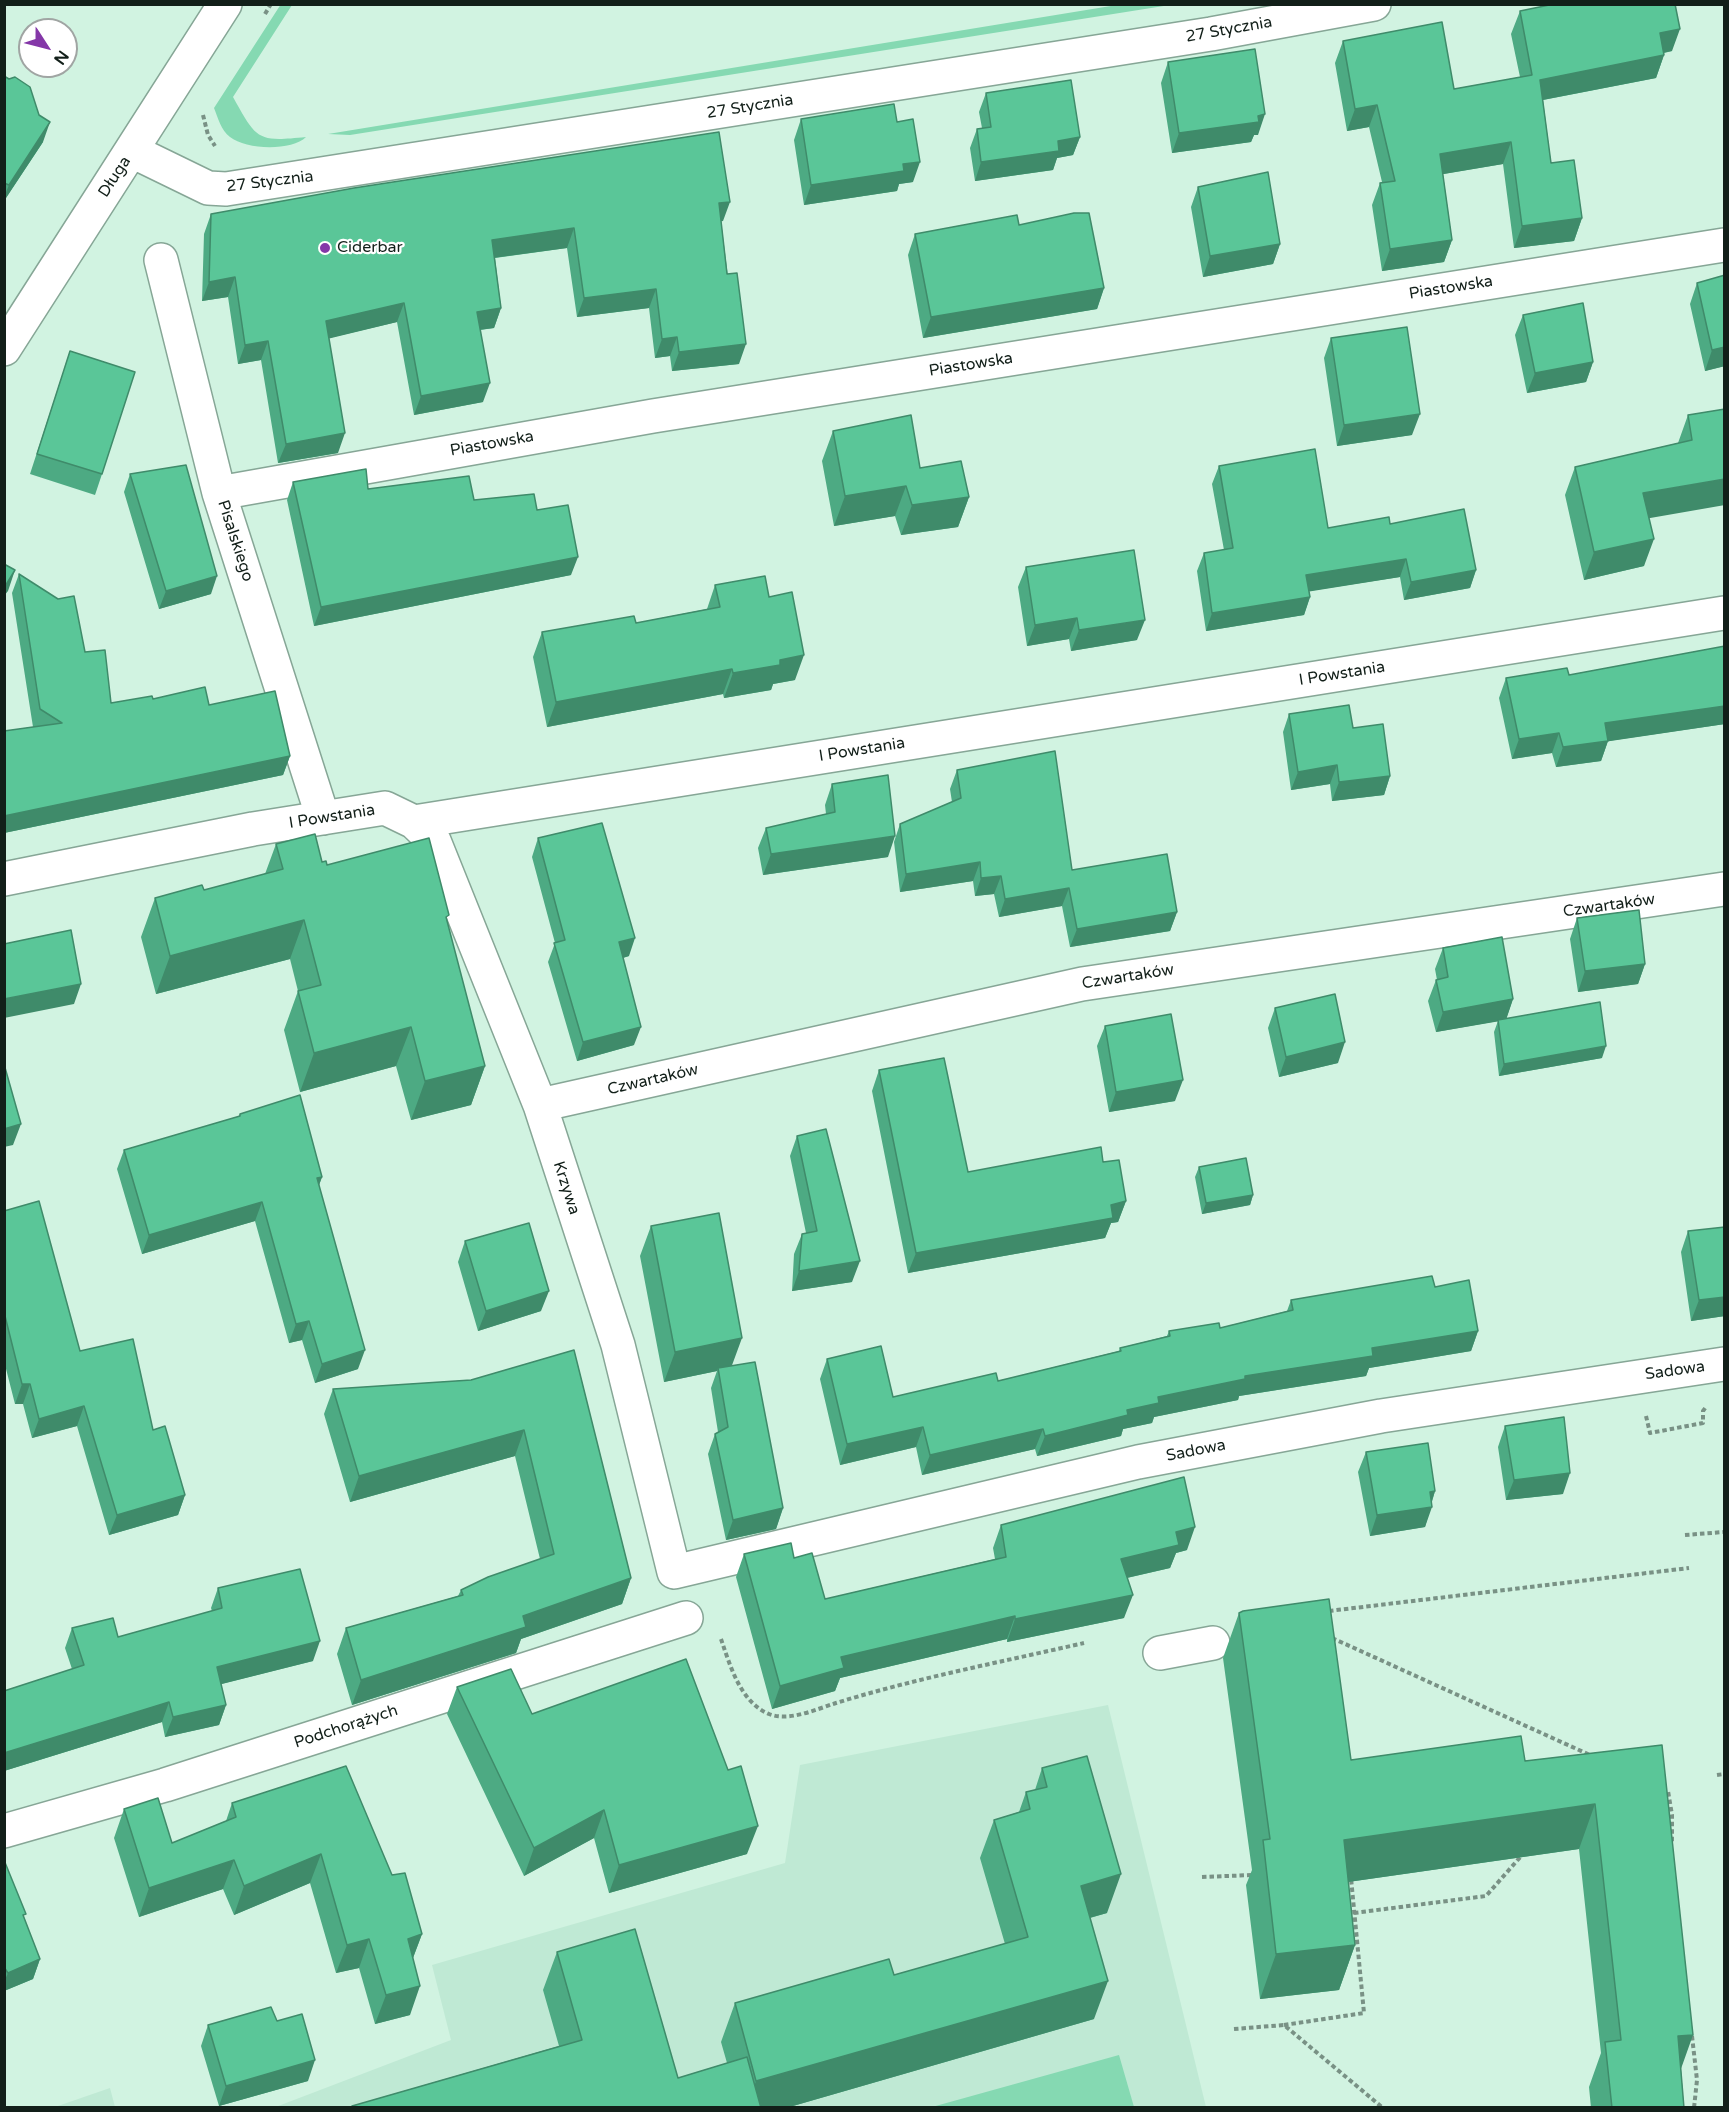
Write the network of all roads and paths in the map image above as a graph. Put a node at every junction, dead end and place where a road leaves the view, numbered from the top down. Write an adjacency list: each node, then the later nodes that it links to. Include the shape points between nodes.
1 (225, 4): 4 (street, Długa)
2 (1374, 4): 4 (street, 27 Stycznia, via 1211,34 226,189 208,188)
3 (206, 106): 5 (path, via 203,111 208,135)
4 (132, 151): 8 (street, Długa)
5 (222, 155)
6 (1725, 245): 9 (street, Piastowska, via 665,414)
7 (161, 260): 9 (street, Pisalskiego)
8 (4, 349)
9 (219, 493): 11 (street, Pisalskiego)
10 (1725, 613): 12 (street, I Powstania)
11 (323, 818): 12 (street, I Powstania, via 385,808); 13 (street, I Powstania)
12 (414, 822): 15 (street, Krzywa, via 434,841)
13 (4, 879)
14 (1725, 889): 15 (street, Czwartaków, via 1083,984)
15 (540, 1105): 22 (street, Krzywa, via 618,1346)
16 (1725, 1364): 22 (street, Sadowa, via 1381,1416 1138,1462)
17 (1710, 1402): 18 (path, via 1703,1412 1703,1423)
18 (1650, 1433)
19 (1725, 1532): 20 (path)
20 (1685, 1535)
21 (1689, 1568): 23 (path)
22 (674, 1572)
23 (1322, 1612)
24 (686, 1618): 34 (street, Podchorążych)
25 (717, 1628): 26 (path, via 735,1678 754,1702 770,1714 796,1715 901,1683)
26 (1084, 1643)
27 (1213, 1643): 29 (street)
28 (1328, 1647): 30 (path, via 1327,1636)
29 (1160, 1653)
30 (1595, 1758)
31 (1725, 1774): 32 (path)
32 (1717, 1775)
33 (1658, 1787): 36 (path, via 1668,1791)
34 (4, 1832)
35 (1527, 1849): 40 (path, via 1486,1896)
36 (1672, 1853)
37 (1350, 1872): 40 (path)
38 (1259, 1875): 39 (path)
39 (1202, 1877)
40 (1354, 1913): 41 (path, via 1364,2013)
41 (1284, 2025): 42 (path); 44 (path)
42 (1234, 2029)
43 (1692, 2035): 45 (path, via 1697,2080)
44 (1383, 2108)
45 (1694, 2108)

